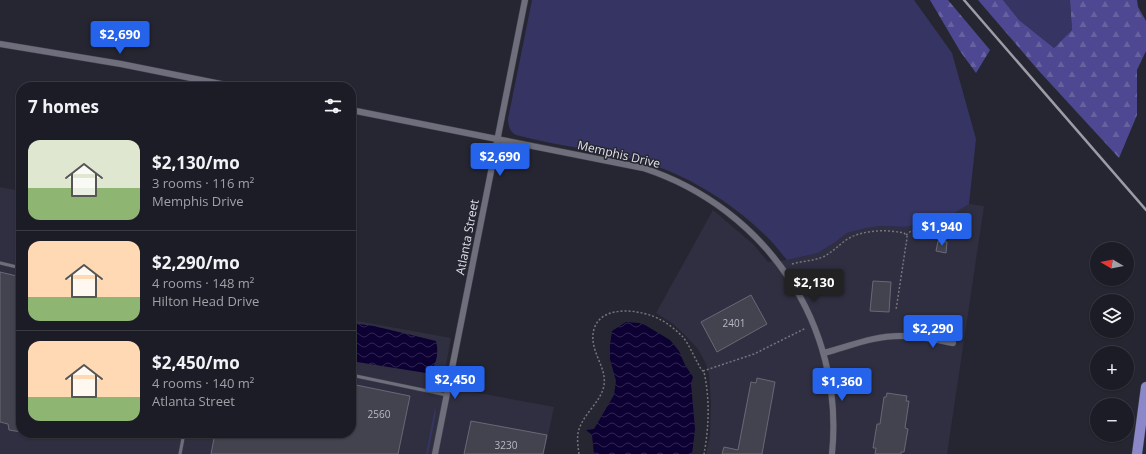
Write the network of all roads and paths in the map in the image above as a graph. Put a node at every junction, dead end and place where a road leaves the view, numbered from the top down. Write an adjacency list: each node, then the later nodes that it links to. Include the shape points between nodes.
1 (525, 0): 5 (street, Atlanta Street)
2 (0, 44): 3 (street)
3 (211, 82)
4 (356, 111): 5 (street, Memphis Drive)
5 (498, 139): 14 (street, Memphis Drive, via 643,168 661,174 722,208 750,231 793,283 813,322); 18 (street, Atlanta Street)
6 (942, 224): 7 (path, via 911,231)
7 (906, 235): 9 (path, via 901,232 859,234 824,256); 11 (path)
8 (0, 263): 10 (lane)
9 (792, 264)
10 (16, 267)
11 (896, 310)
12 (807, 328): 15 (path, via 754,354)
13 (953, 342): 14 (street, via 892,336 874,338)
14 (824, 353): 24 (street, Memphis Drive, via 833,397)
15 (703, 371): 22 (path, via 683,337 662,320 648,314 625,311 610,313 600,319 595,327 593,341 604,383 601,395 581,424 577,438); 23 (path, via 708,412)
16 (356, 376): 18 (lane)
17 (1146, 387): 25 (main road)
18 (447, 395): 21 (street, Atlanta Street)
19 (183, 438): 20 (lane)
20 (180, 454)
21 (435, 454)
22 (579, 454)
23 (704, 454)
24 (832, 454)
25 (1137, 454)

